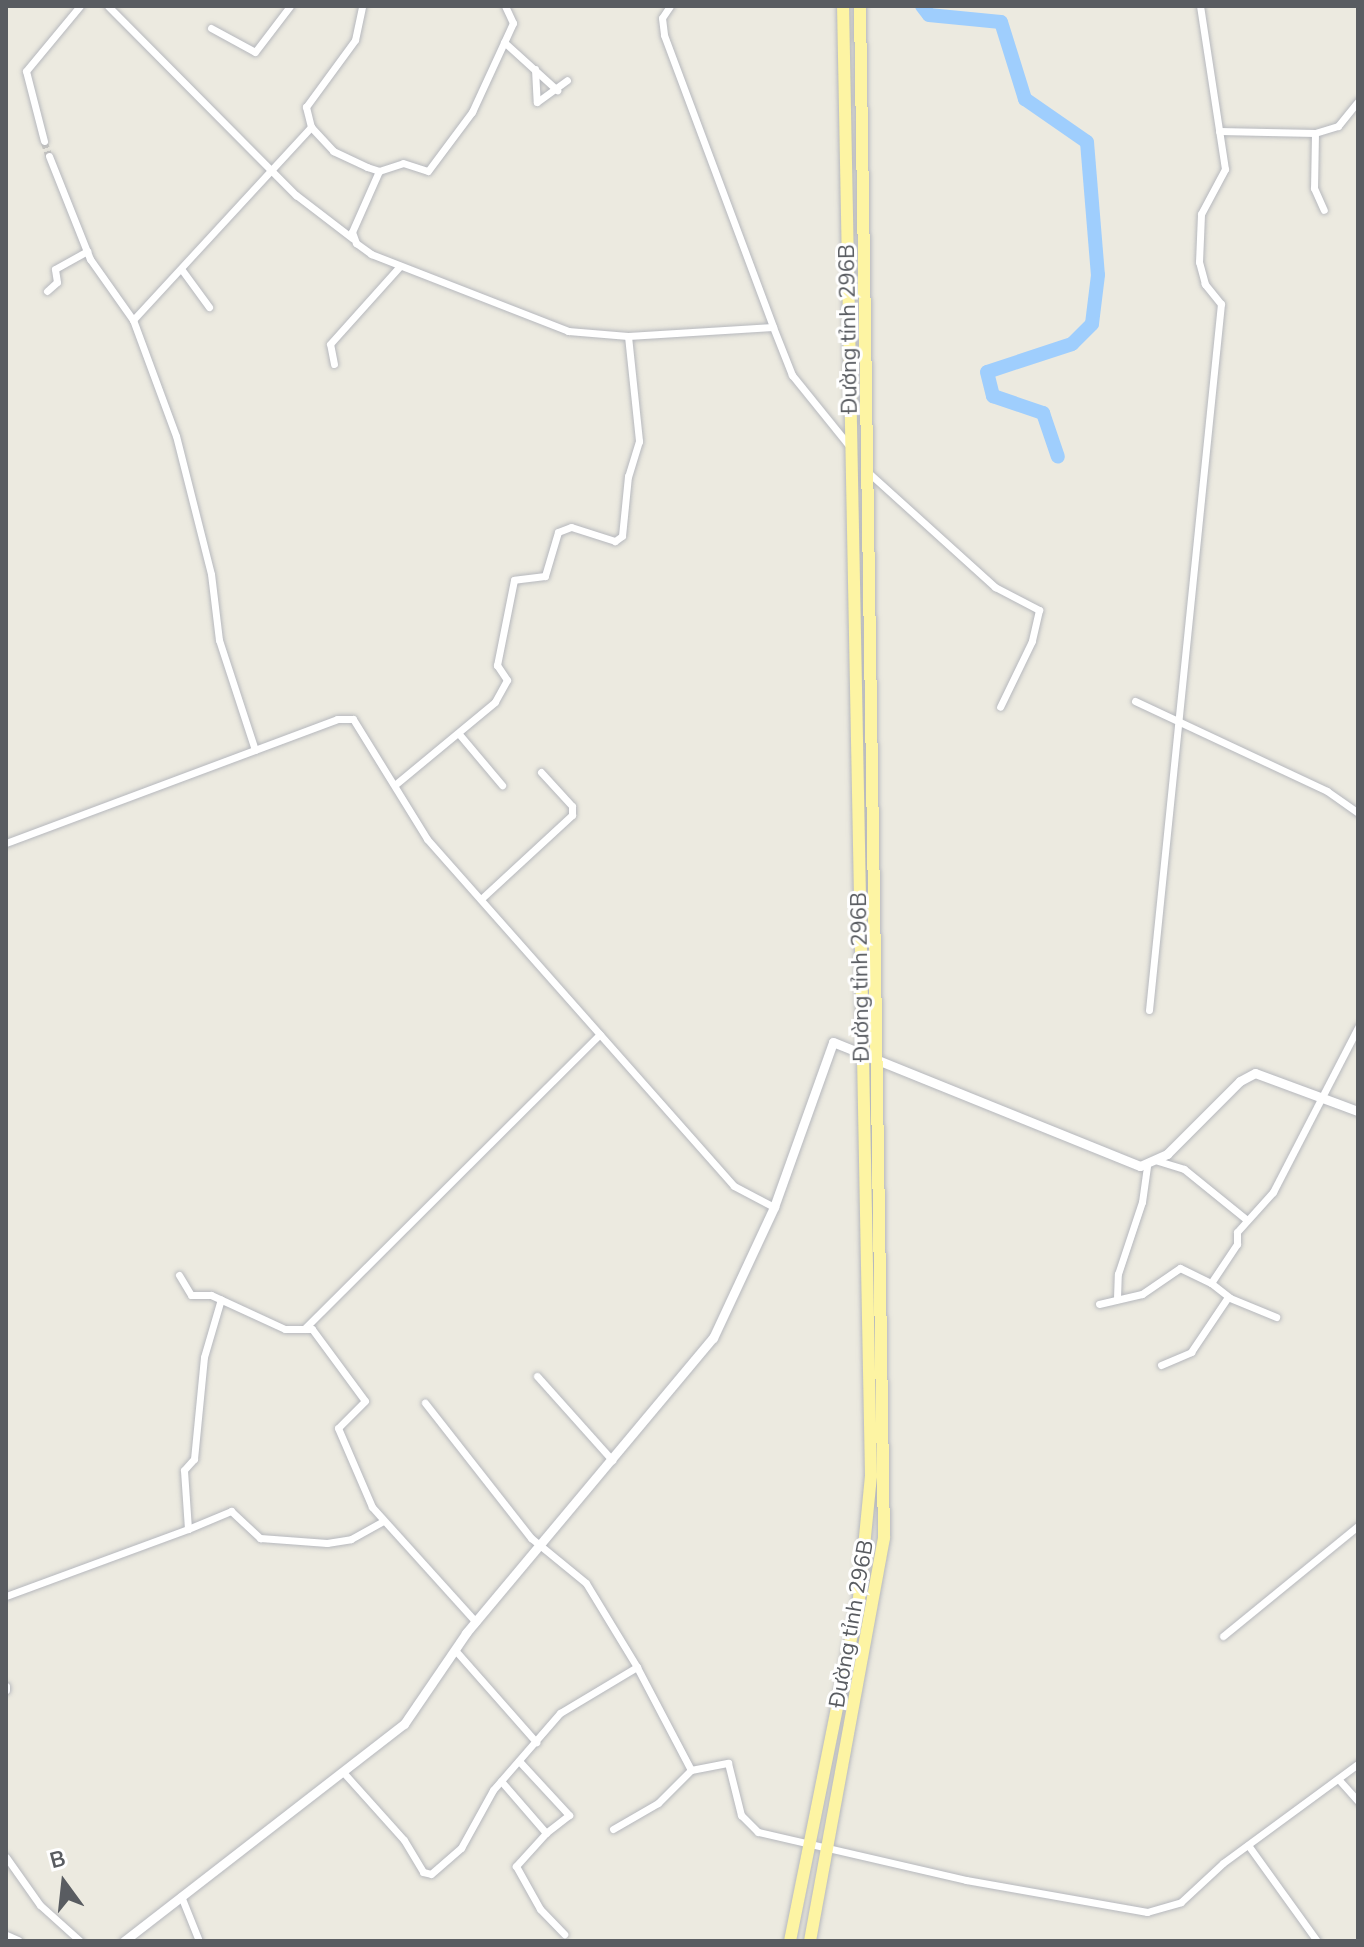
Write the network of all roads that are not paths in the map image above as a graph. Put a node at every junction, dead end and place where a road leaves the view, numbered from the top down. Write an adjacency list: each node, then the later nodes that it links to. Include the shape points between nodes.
1 (80, 6): 19 (street, via 26,71)
2 (108, 6): 21 (street)
3 (290, 6): 10 (street, via 255,52)
4 (362, 6): 16 (street, via 355,40 306,107)
5 (505, 6): 11 (street, via 513,23)
6 (670, 6): 31 (street, via 662,18 664,35)
7 (843, 6): 34 (main road, Đường tỉnh 296B)
8 (860, 6): 35 (main road, Đường tỉnh 296B)
9 (1200, 6): 17 (street)
10 (211, 28)
11 (504, 42): 12 (street); 22 (street, via 472,112 428,171 403,163)
12 (535, 69): 14 (street); 14 (street, via 537,102)
13 (567, 80): 14 (street)
14 (557, 90)
15 (1358, 101): 18 (street, via 1349,118)
16 (311, 127): 21 (street); 22 (street, via 333,151)
17 (1219, 131): 18 (street); 38 (street, via 1225,169 1201,214 1199,243 1205,284 1221,304)
18 (1315, 133): 23 (street, via 1314,188)
19 (44, 141)
20 (49, 156): 25 (street)
21 (275, 171): 24 (street); 27 (street)
22 (379, 171): 24 (street)
23 (1324, 210)
24 (352, 238): 26 (street, via 371,254)
25 (87, 251): 28 (street, via 55,269 57,282); 30 (street)
26 (400, 266): 32 (street, via 568,331); 33 (street, via 330,344)
27 (182, 270): 29 (street); 30 (street)
28 (47, 291)
29 (209, 307)
30 (133, 320): 40 (street, via 176,436 211,574 219,640)
31 (773, 327): 32 (street); 34 (street, via 792,375)
32 (628, 336): 39 (street, via 639,449 628,476 622,536 615,541 564,528 558,532 545,576 516,578 497,665 507,680 495,702)
33 (334, 364)
34 (850, 448): 50 (main road, Đường tỉnh 296B)
35 (870, 474): 37 (street, via 995,587 1039,610 1032,641); 51 (main road, Đường tỉnh 296B)
36 (1135, 701): 38 (street)
37 (1000, 707)
38 (1179, 719): 44 (street, via 1327,791); 47 (street)
39 (459, 734): 42 (street); 43 (street)
40 (255, 750): 42 (street, via 337,719 353,719); 45 (street)
41 (541, 772): 46 (street, via 572,806 572,815)
42 (396, 784): 46 (street, via 417,825)
43 (502, 785)
44 (1358, 813)
45 (6, 843)
46 (481, 899): 49 (street)
47 (1149, 1010)
48 (1358, 1027): 52 (street)
49 (600, 1034): 56 (street, via 734,1186); 65 (street)
50 (862, 1055): 51 (street); 56 (street, via 833,1042); 89 (main road, Đường tỉnh 296B, via 868,1531)
51 (878, 1062): 55 (street, via 1122,1161); 91 (main road, Đường tỉnh 296B, via 884,1538)
52 (1320, 1097): 53 (street); 54 (street, via 1262,1074 1246,1076); 57 (street, via 1273,1192)
53 (1358, 1111)
54 (1158, 1161): 55 (street); 57 (street, via 1184,1169)
55 (1147, 1166): 61 (street, via 1142,1202 1118,1274)
56 (774, 1207): 69 (street, via 721,1327)
57 (1247, 1220): 59 (street)
58 (179, 1275): 62 (street, via 191,1295)
59 (1211, 1283): 60 (street); 61 (street, via 1180,1268 1142,1294)
60 (1228, 1297): 64 (street); 66 (street, via 1191,1352)
61 (1117, 1298): 63 (street)
62 (221, 1299): 65 (street, via 285,1329); 72 (street, via 200,1383 194,1459 184,1470)
63 (1099, 1304)
64 (1276, 1317)
65 (305, 1328): 70 (street, via 333,1354 365,1401 338,1428)
66 (1161, 1365)
67 (537, 1376): 69 (street)
68 (425, 1403): 73 (street)
69 (612, 1460): 73 (street)
70 (383, 1521): 72 (street, via 351,1539 327,1543 260,1538 231,1511); 75 (street)
71 (1358, 1526): 76 (street)
72 (188, 1529): 74 (street)
73 (541, 1547): 75 (street); 78 (street, via 586,1583)
74 (6, 1596)
75 (476, 1622): 77 (street)
76 (1223, 1636)
77 (455, 1650): 79 (street); 83 (street, via 404,1724)
78 (637, 1667): 79 (street, via 560,1713); 82 (street)
79 (536, 1742): 80 (street)
80 (519, 1761): 84 (street); 88 (street, via 569,1815)
81 (1358, 1764): 85 (street)
82 (691, 1770): 87 (street, via 658,1803); 89 (street, via 728,1763 736,1803 750,1828)
83 (343, 1772): 84 (street, via 404,1840 426,1874 461,1848); 93 (street)
84 (501, 1781): 88 (street)
85 (1340, 1781): 86 (street); 90 (street)
86 (1358, 1801)
87 (613, 1829)
88 (546, 1833): 94 (street, via 516,1866 540,1909)
89 (810, 1842): 91 (street); 100 (main road, Đường tỉnh 296B)
90 (1248, 1845): 91 (street, via 1174,1906 1141,1912); 102 (street)
91 (829, 1847): 101 (main road, Đường tỉnh 296B)
92 (6, 1857): 97 (street, via 40,1905)
93 (181, 1896): 98 (street); 99 (street)
94 (564, 1934)
95 (6, 1936): 96 (street)
96 (18, 1941)
97 (80, 1941)
98 (124, 1941)
99 (199, 1941)
100 (790, 1941)
101 (810, 1941)
102 (1317, 1941)

